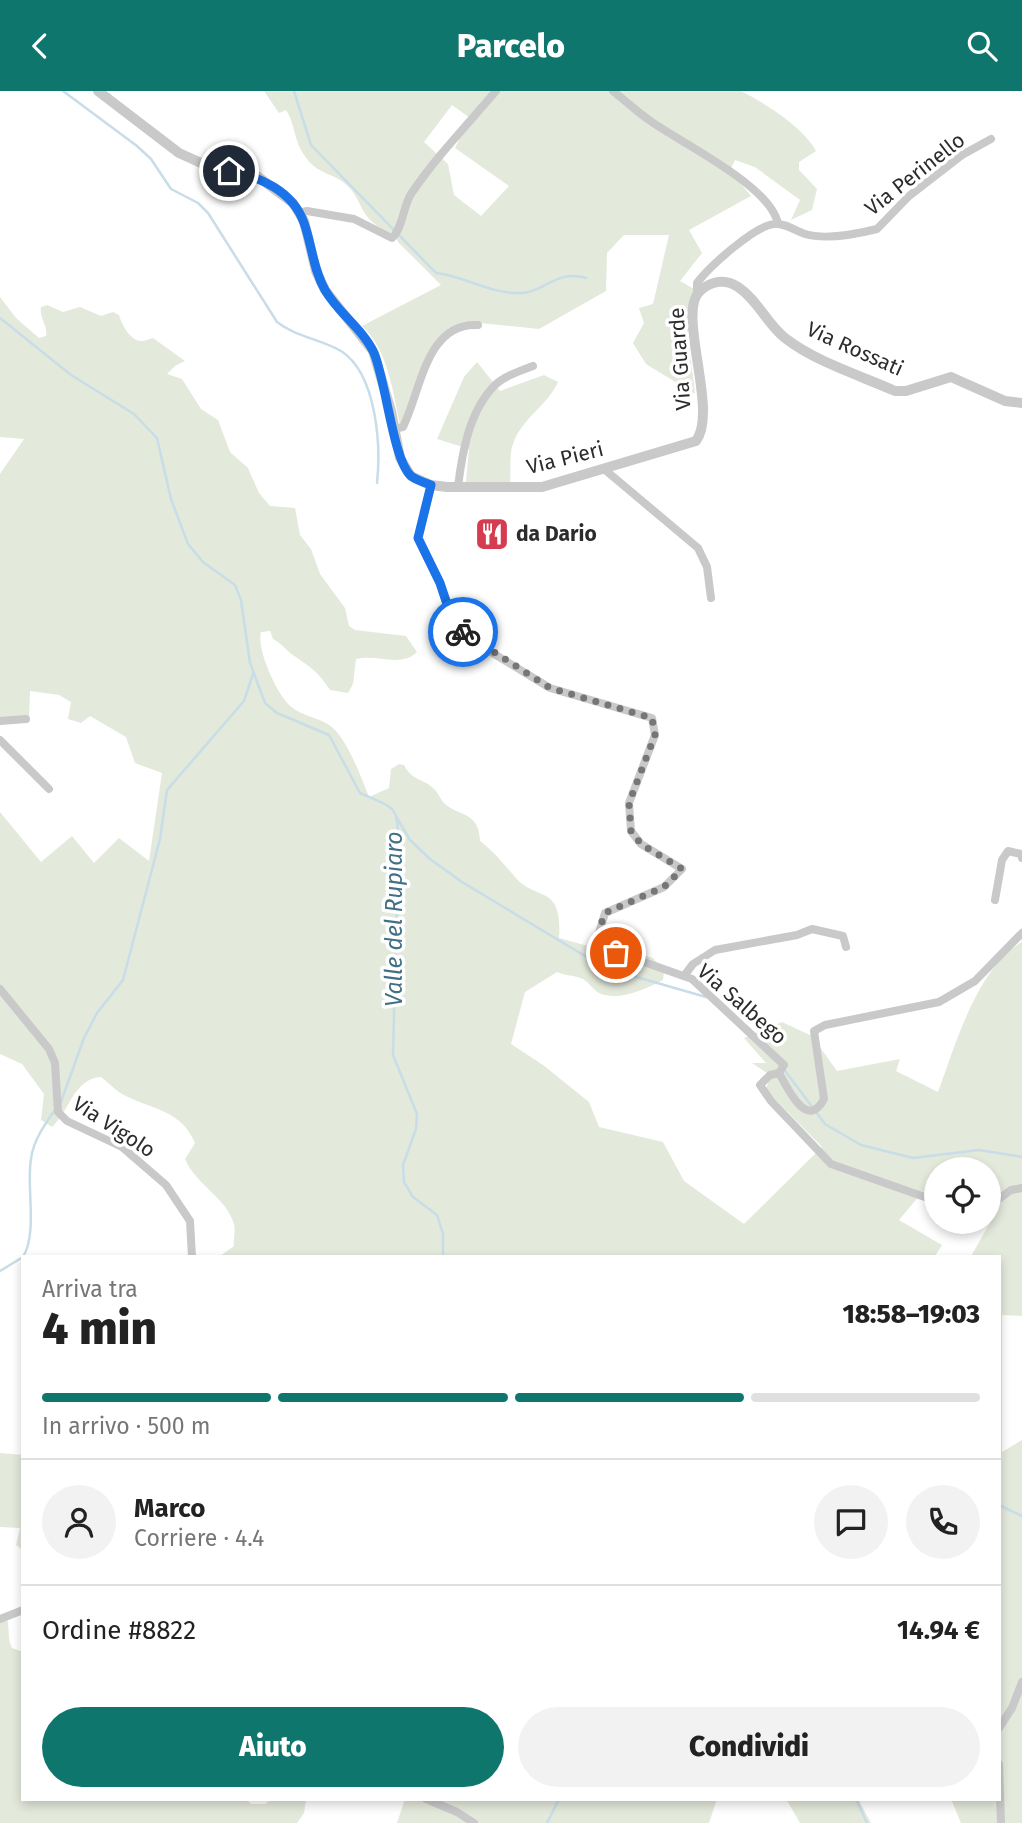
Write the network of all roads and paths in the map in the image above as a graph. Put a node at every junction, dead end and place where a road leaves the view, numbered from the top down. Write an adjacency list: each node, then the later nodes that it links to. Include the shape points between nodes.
1 (98, 91): 5 (street, via 179,153 257,176 293,203)
2 (496, 91): 5 (street, via 432,162 404,205 397,231 386,237 354,219)
3 (613, 91): 6 (street, via 650,122 762,197)
4 (991, 139): 6 (street, Via Perinello, via 909,196 877,229 807,235)
5 (299, 213): 11 (street, via 325,290 373,351)
6 (778, 224): 7 (street, via 756,231 709,269 697,283)
7 (696, 294): 10 (street, Via Rossati, via 723,280 740,288 787,339 895,391 951,377 1005,401); 12 (street, Via Guarde, via 693,323 702,433 696,441)
8 (478, 325): 11 (street, via 459,326 443,337 426,366 403,427)
9 (533, 366): 15 (street, via 505,378 486,396 465,444)
10 (1022, 403)
11 (394, 429): 14 (street, via 400,458 411,476)
12 (678, 448): 13 (street, Via Pieri)
13 (604, 469): 15 (street, Via Pieri, via 541,487); 16 (street, via 698,548 707,567)
14 (431, 485): 15 (street, Via Pieri); 25 (street, Via Salbego, via 418,538 454,625 550,688 652,718 655,735 629,803 631,831 641,844 682,869 664,887 605,913 598,933 607,949)
15 (458, 487)
16 (711, 598)
17 (26, 719): 18 (street)
18 (0, 721)
19 (0, 740): 20 (street)
20 (49, 789)
21 (1022, 858): 22 (street, via 1008,851 1002,860)
22 (995, 900)
23 (1022, 933): 27 (street, via 975,981 939,1002 814,1031 824,1099 815,1111 804,1110 792,1096)
24 (846, 947): 25 (street, via 843,936 812,929 715,950)
25 (684, 976): 27 (street, Via Salbego, via 724,1007)
26 (0, 989): 31 (street, Via Vigolo, via 49,1049 55,1063 58,1112 122,1147 166,1185 190,1221)
27 (782, 1069): 29 (street, Via Salbego, via 760,1085 831,1164)
28 (1022, 1188): 30 (street)
29 (924, 1197)
30 (1001, 1197)
31 (192, 1255)
32 (19, 1610): 33 (street)
33 (0, 1619)
34 (1022, 1682): 35 (street)
35 (1012, 1708): 36 (street); 37 (street)
36 (1022, 1711)
37 (1001, 1725)
38 (431, 1801): 40 (street)
39 (1000, 1801): 41 (street)
40 (474, 1823)
41 (1001, 1823)

